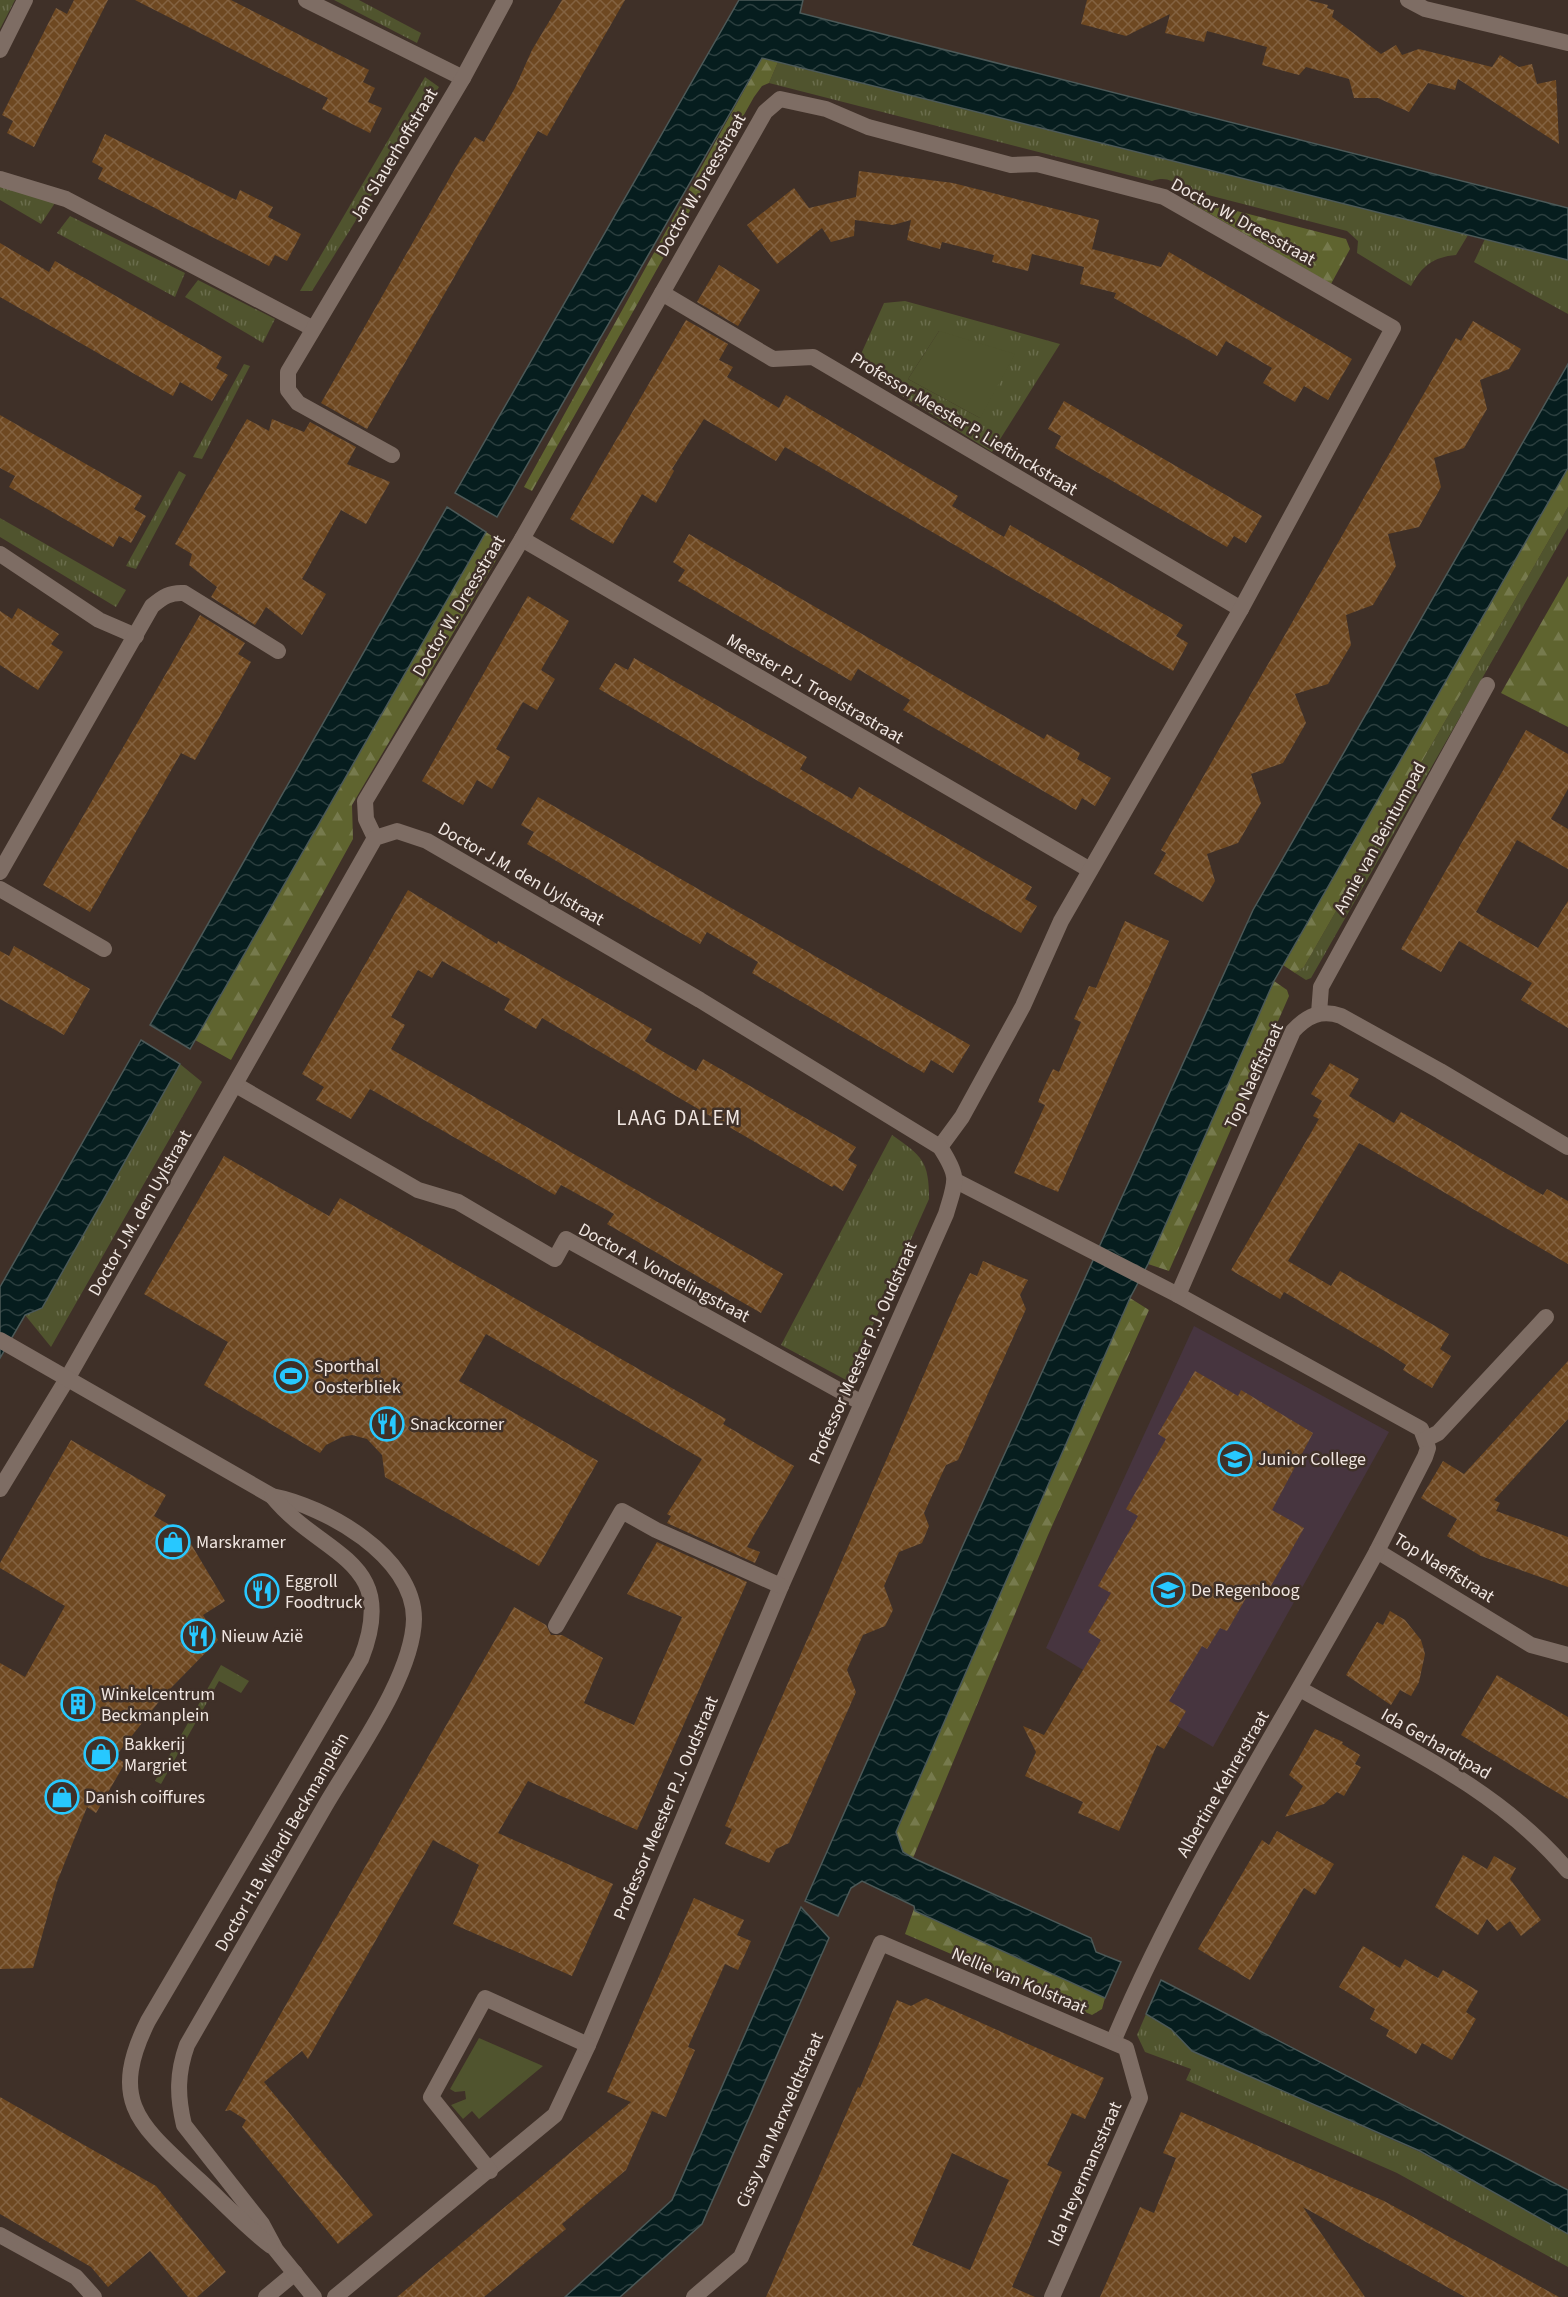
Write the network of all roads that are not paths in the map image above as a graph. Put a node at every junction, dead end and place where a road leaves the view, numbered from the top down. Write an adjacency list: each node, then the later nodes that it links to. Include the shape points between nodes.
1 (25, 0): 6 (street)
2 (306, 0): 7 (street)
3 (505, 0): 7 (street, Jan Slauerhoffstraat)
4 (1408, 0): 5 (street, via 1425,9)
5 (1568, 42)
6 (0, 50)
7 (463, 78): 10 (street, Jan Slauerhoffstraat)
8 (0, 179): 10 (street, via 66,199)
9 (662, 293): 12 (street, Doctor W. Dreesstraat); 14 (street, Professor Meester P. Lieftinckstraat, via 773,359 813,357); 14 (street, Doctor W. Dreesstraat, via 765,112 780,99 826,109 868,127 1011,165 1037,164 1164,197 1393,328)
10 (312, 328): 11 (street, Jan Slauerhoffstraat, via 288,372 288,390 298,403)
11 (392, 455)
12 (522, 539): 18 (street, Doctor W. Dreesstraat, via 365,801 366,819); 19 (street, Meester P.J. Troelstrastraat)
13 (0, 554): 15 (street, via 99,620)
14 (1241, 609): 19 (street)
15 (136, 636): 16 (street, via 152,606 174,592 184,593); 20 (street)
16 (278, 651)
17 (1487, 686): 23 (street, Annie van Beintumpad, via 1321,987)
18 (375, 838): 24 (street, Doctor J.M. den Uylstraat); 25 (street, Doctor J.M. den Uylstraat, via 398,831 427,841 690,994)
19 (1090, 870): 25 (street, via 1061,921 1023,1006 962,1118)
20 (0, 872)
21 (0, 889): 22 (street)
22 (104, 949)
23 (1318, 1013): 26 (street, via 1341,1016); 28 (street, Top Naeffstraat, via 1293,1031)
24 (236, 1085): 31 (street, Doctor J.M. den Uylstraat); 32 (street, Doctor A. Vondelingstraat, via 418,1190 458,1202 555,1259 566,1239)
25 (940, 1147): 27 (street, Doctor J.M. den Uylstraat)
26 (1568, 1147)
27 (954, 1173): 28 (street); 32 (street, Professor Meester P.J. Oudstraat, via 946,1214)
28 (1178, 1295): 33 (street, via 1421,1429)
29 (1546, 1317): 33 (street, via 1438,1432)
30 (0, 1340): 31 (street, Doctor H.B. Wiardi Beckmanplein)
31 (67, 1379): 34 (street, Doctor J.M. den Uylstraat); 35 (street, Doctor H.B. Wiardi Beckmanplein)
32 (862, 1403): 37 (street, Professor Meester P.J. Oudstraat)
33 (1426, 1439): 36 (street, Top Naeffstraat, via 1425,1457)
34 (0, 1489)
35 (272, 1496): 48 (street, Doctor H.B. Wiardi Beckmanplein, via 297,1522 360,1571 367,1584 371,1609 370,1636 361,1659 148,2021 130,2069 129,2083 132,2104 158,2143); 48 (street, Doctor H.B. Wiardi Beckmanplein, via 295,1500 350,1528 392,1566 404,1584 414,1617 408,1654 393,1686 187,2045 181,2062 178,2092 184,2125 262,2224)
36 (1377, 1551): 39 (street, Top Naeffstraat, via 1531,1645); 40 (street, Albertine Kehrerstraat)
37 (781, 1586): 38 (street, via 622,1511); 44 (street, Professor Meester P.J. Oudstraat)
38 (556, 1626)
39 (1568, 1655)
40 (1300, 1689): 41 (street, Ida Gerhardtpad, via 1481,1790); 43 (street, Albertine Kehrerstraat, via 1143,1971)
41 (1568, 1871)
42 (881, 1943): 43 (street, Nellie van Kolstraat); 54 (street, Cissy van Marxveldtstraat, via 741,2257)
43 (1113, 2042): 45 (street, Nellie van Kolstraat, via 1126,2049)
44 (588, 2045): 46 (street, Professor Meester P.J. Oudstraat, via 555,2115); 46 (street, via 484,1998 431,2097)
45 (1132, 2065): 55 (street, Ida Heyermansstraat, via 1140,2098)
46 (490, 2171): 53 (street, Professor Meester P.J. Oudstraat)
47 (0, 2235): 50 (street, via 76,2277)
48 (276, 2250): 49 (street, Doctor H.B. Wiardi Beckmanplein)
49 (295, 2273): 51 (street); 52 (street, Doctor H.B. Wiardi Beckmanplein)
50 (94, 2297)
51 (266, 2297)
52 (314, 2297)
53 (335, 2297)
54 (694, 2297)
55 (1052, 2297)

